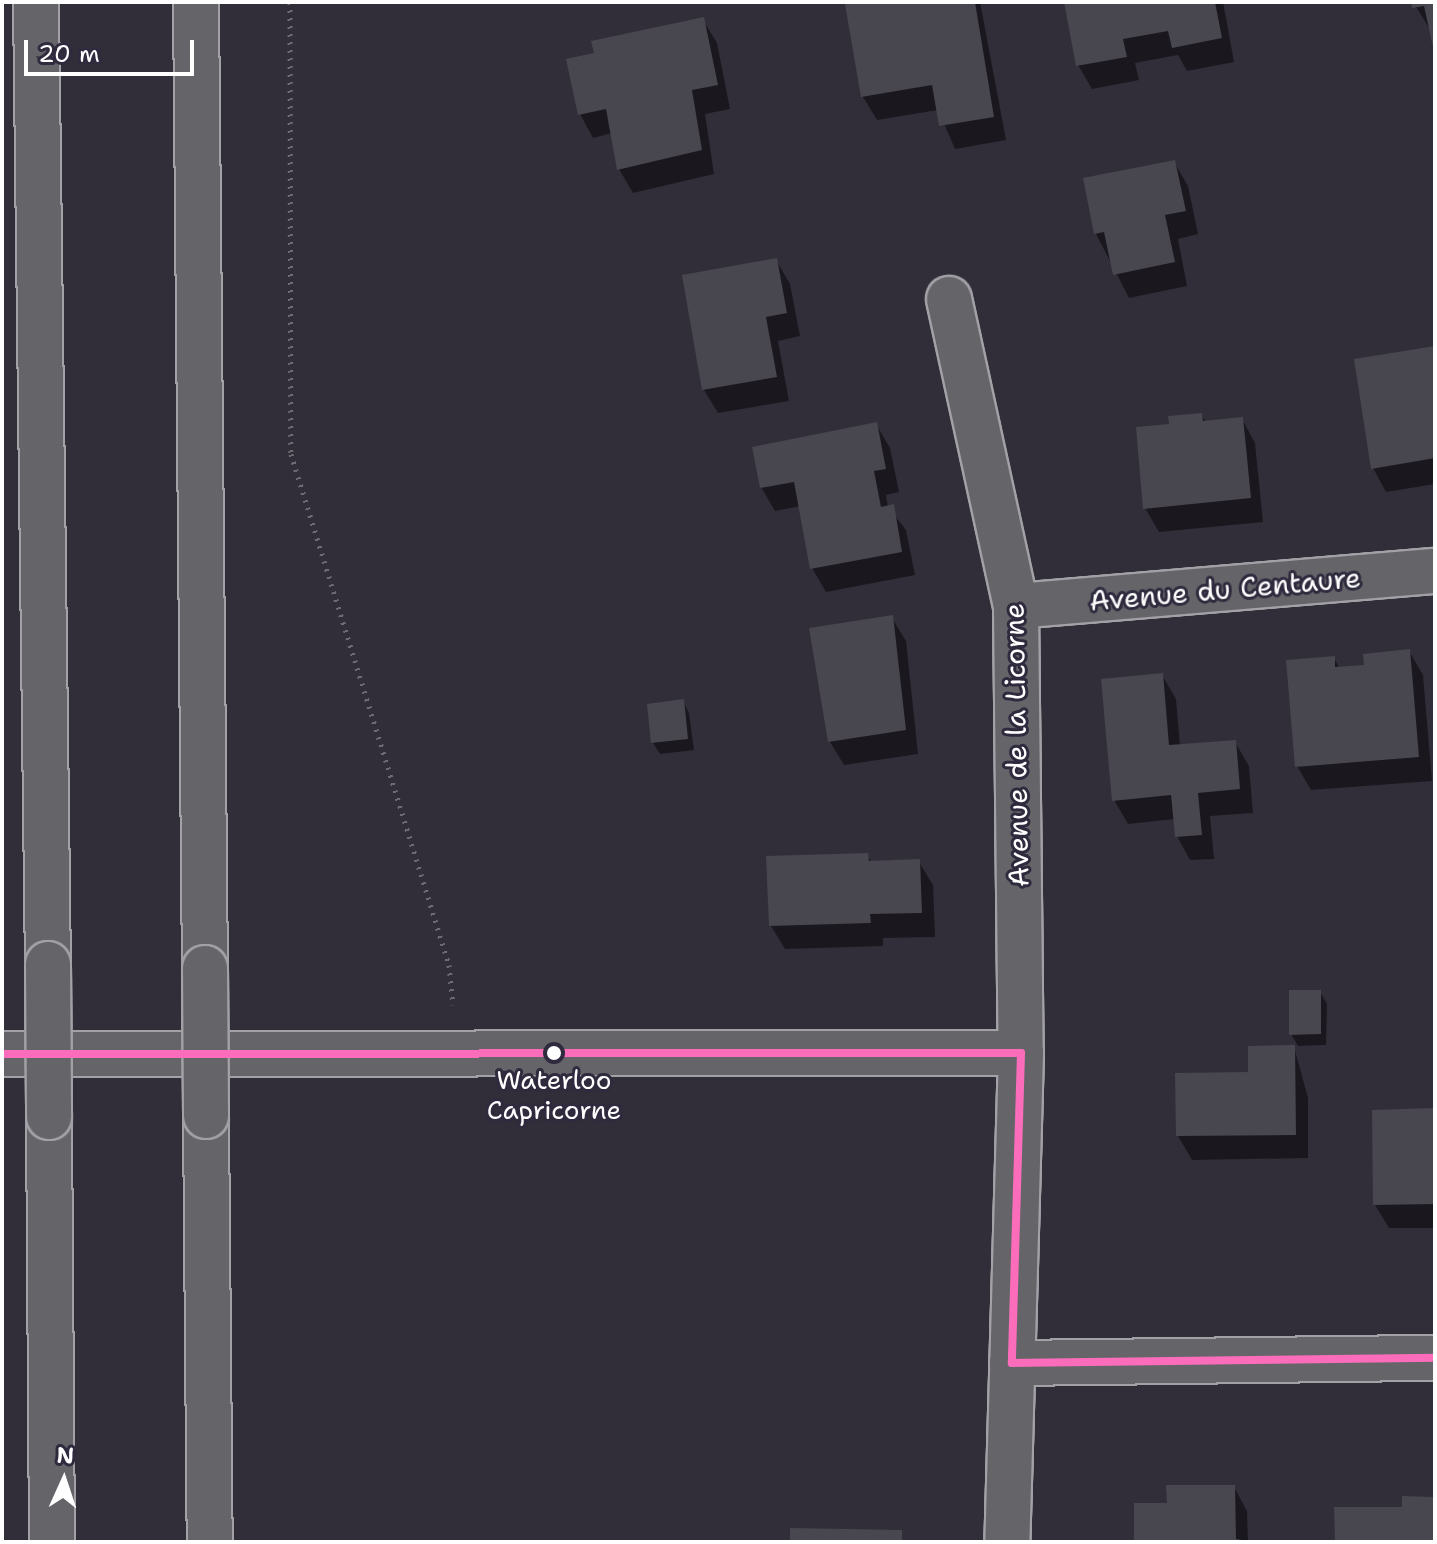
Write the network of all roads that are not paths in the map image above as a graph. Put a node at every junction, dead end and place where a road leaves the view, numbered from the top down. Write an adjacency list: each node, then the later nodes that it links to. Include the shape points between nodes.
1 (36, 2): 10 (main road, bridge)
2 (196, 2): 11 (main road, bridge)
3 (949, 299): 5 (main road, Avenue de la Licorne)
4 (1435, 571): 5 (main road, Avenue du Centaure)
5 (1016, 606): 6 (main road, Avenue de la Licorne)
6 (1021, 1053): 7 (main road, via 457,1049); 9 (main road, Avenue de la Licorne)
7 (2, 1054)
8 (1435, 1358): 9 (main road)
9 (1012, 1363): 12 (main road, Avenue de la Licorne)
10 (52, 1542)
11 (210, 1542)
12 (1007, 1542)

